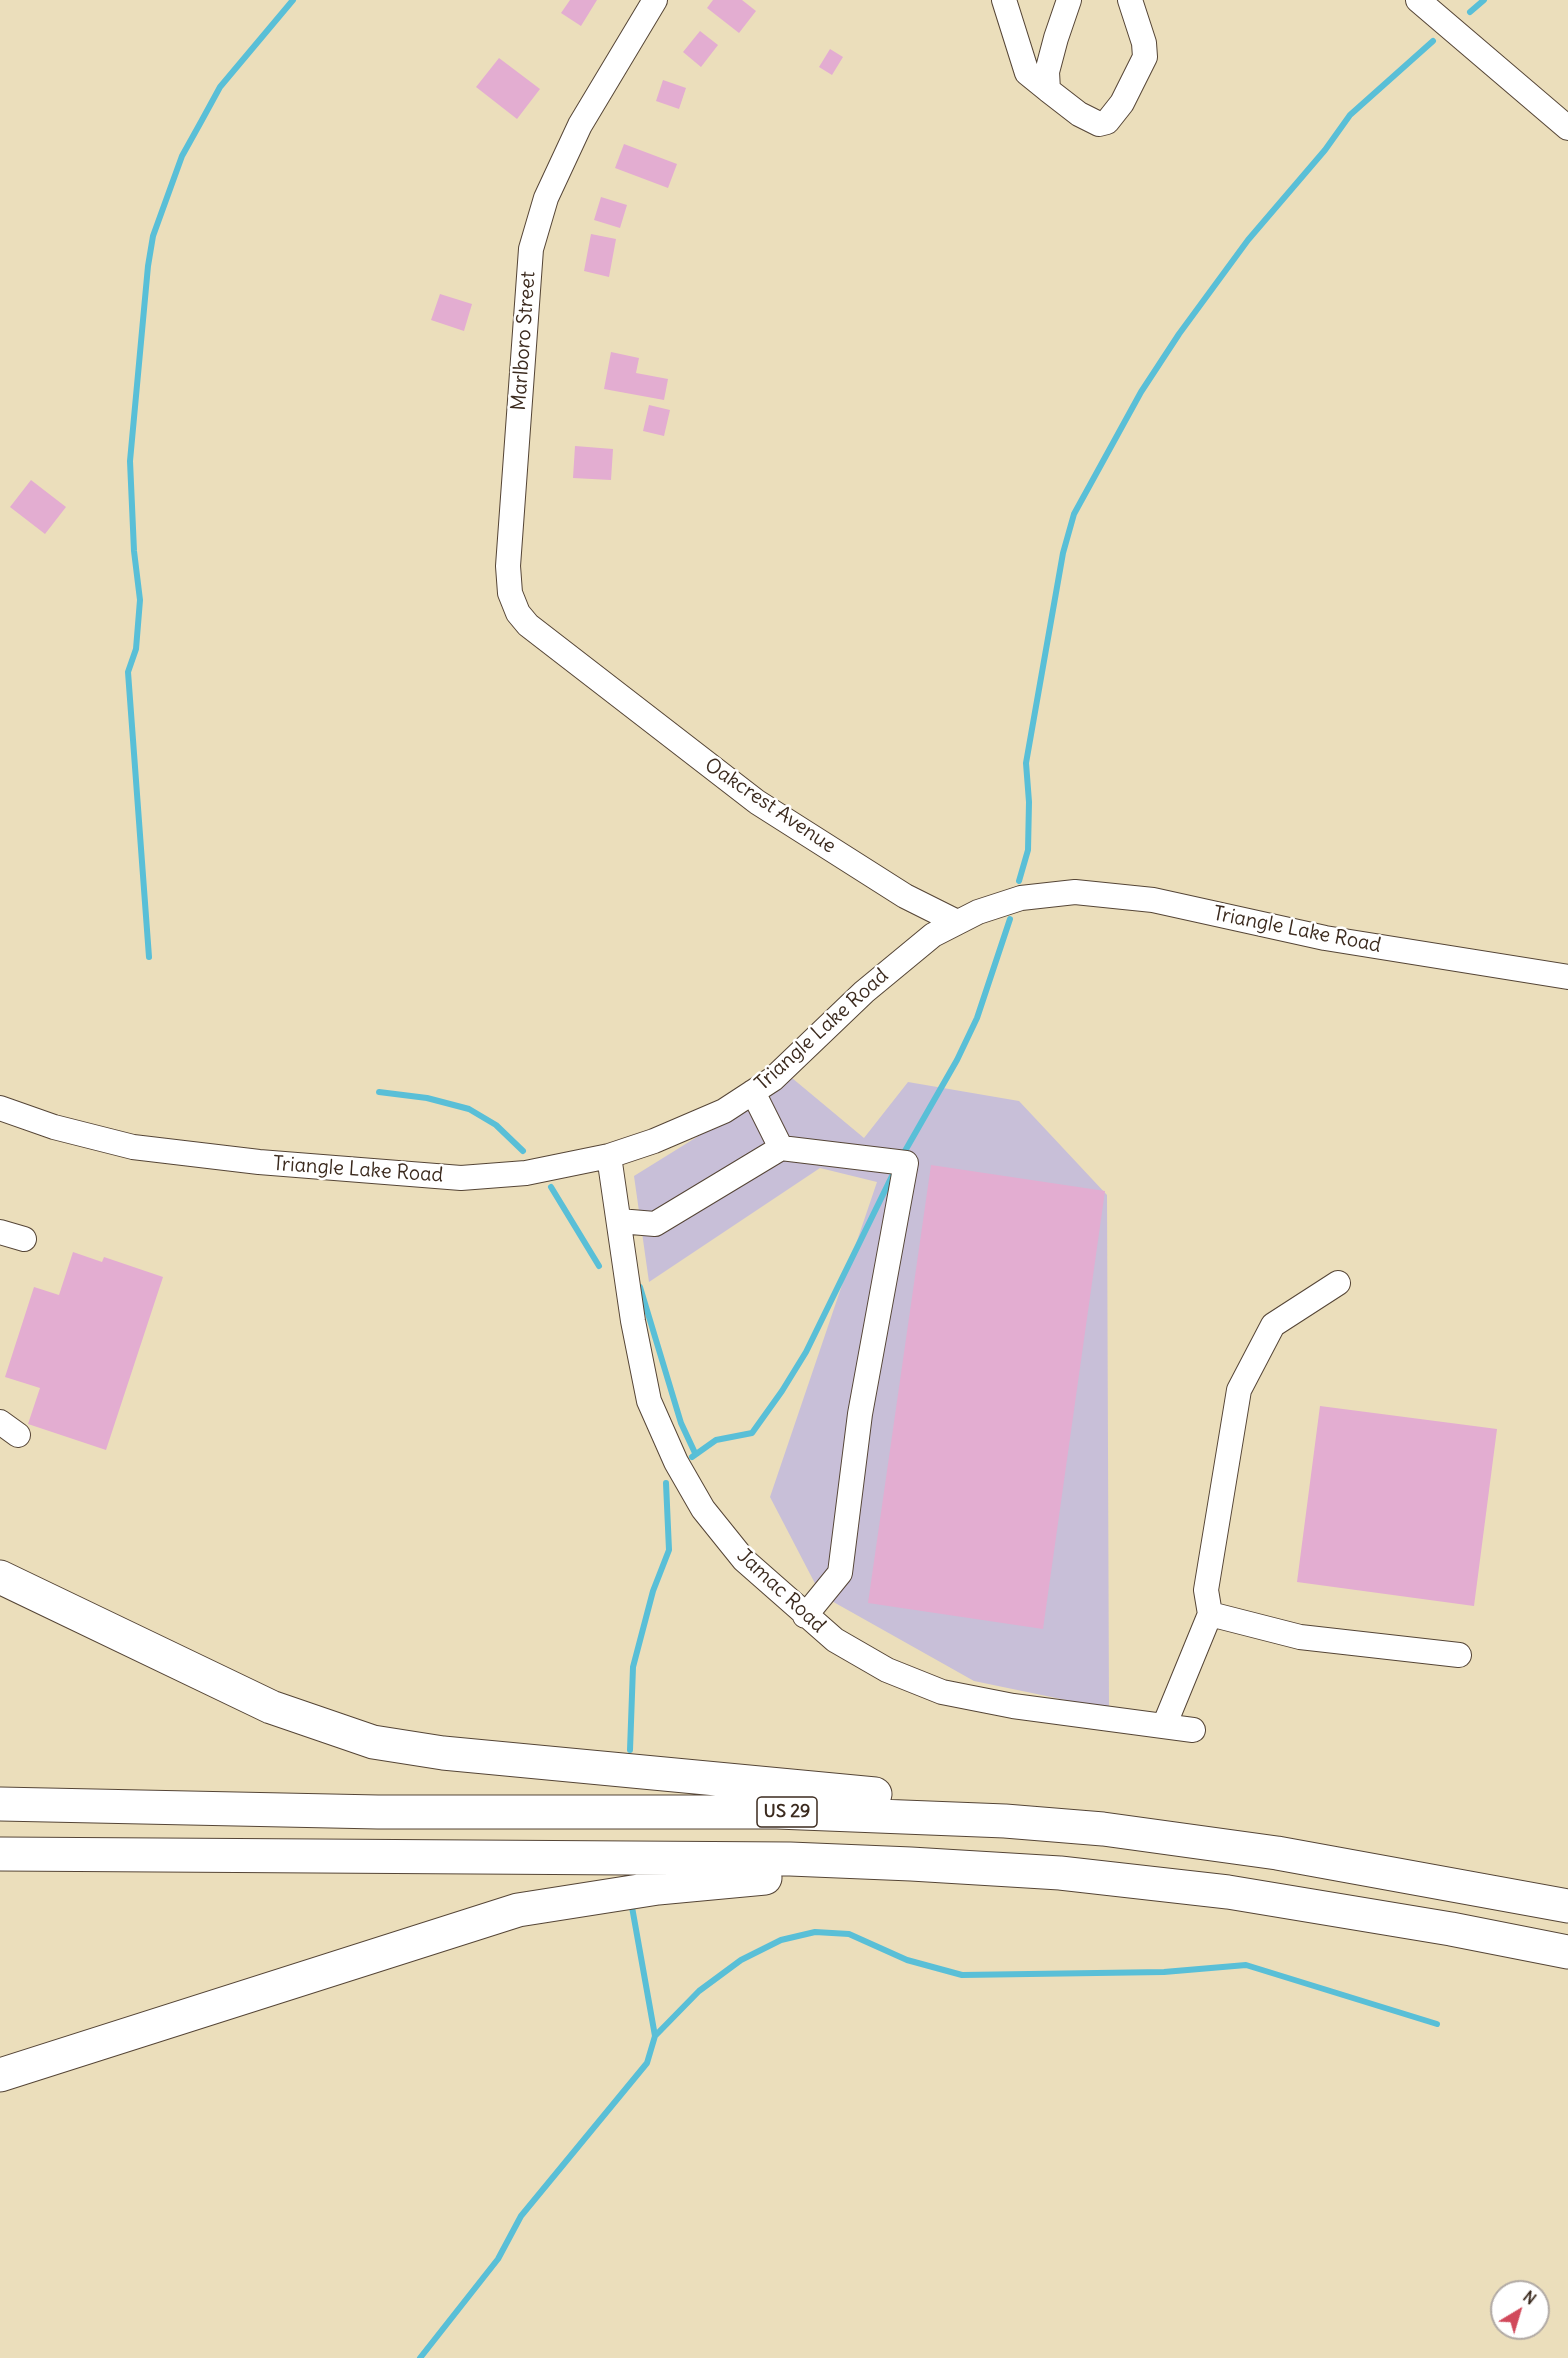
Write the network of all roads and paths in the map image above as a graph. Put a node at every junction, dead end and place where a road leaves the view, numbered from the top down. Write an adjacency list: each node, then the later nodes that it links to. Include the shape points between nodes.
1 (655, 0): 8 (street, Marlboro Street, via 580,125 546,198 531,249 508,566 510,593 528,626)
2 (1004, 0): 6 (street, via 1027,73)
3 (1069, 0): 6 (street, via 1047,72)
4 (1130, 0): 6 (street, via 1145,57 1122,103 1107,122 1098,124 1079,114)
5 (1418, 0): 7 (street)
6 (1048, 90)
7 (1568, 128)
8 (591, 676): 9 (street, Oakcrest Avenue, via 757,802 905,896)
9 (957, 922): 10 (street, Triangle Lake Road, via 1021,898 1075,892 1153,900 1325,938); 11 (street, Triangle Lake Road, via 909,954 773,1079)
10 (1568, 977)
11 (753, 1092): 13 (street); 14 (street, Triangle Lake Road, via 724,1111)
12 (0, 1108): 14 (street, Triangle Lake Road, via 54,1127 133,1147 393,1175 461,1178 526,1173)
13 (789, 1149): 15 (street, via 656,1224); 21 (street, via 906,1163 860,1414 840,1573)
14 (609, 1156): 15 (street, Jamac Road)
15 (619, 1221): 21 (street, Jamac Road, via 649,1401 676,1462 703,1509 744,1560)
16 (0, 1232): 17 (street)
17 (24, 1239)
18 (1338, 1283): 20 (street, via 1273,1325 1239,1390 1206,1590)
19 (0, 1577): 26 (highway, via 271,1707 373,1742 443,1753 927,1799)
20 (1210, 1614): 22 (street, via 1300,1637); 23 (street)
21 (805, 1616): 23 (street, Jamac Road, via 835,1640 887,1670 942,1692 1013,1706)
22 (1459, 1655)
23 (1164, 1726): 24 (street, Jamac Road)
24 (1193, 1730)
25 (0, 1804): 26 (highway, US 29, via 378,1812 777,1812)
26 (1005, 1821): 29 (highway, US 29, via 1103,1829 1276,1853)
27 (0, 1854): 28 (highway, via 790,1859)
28 (911, 1864): 30 (highway, via 1060,1873 1228,1892); 31 (highway, via 658,1888 518,1910)
29 (1568, 1906)
30 (1568, 1952)
31 (0, 2075)

